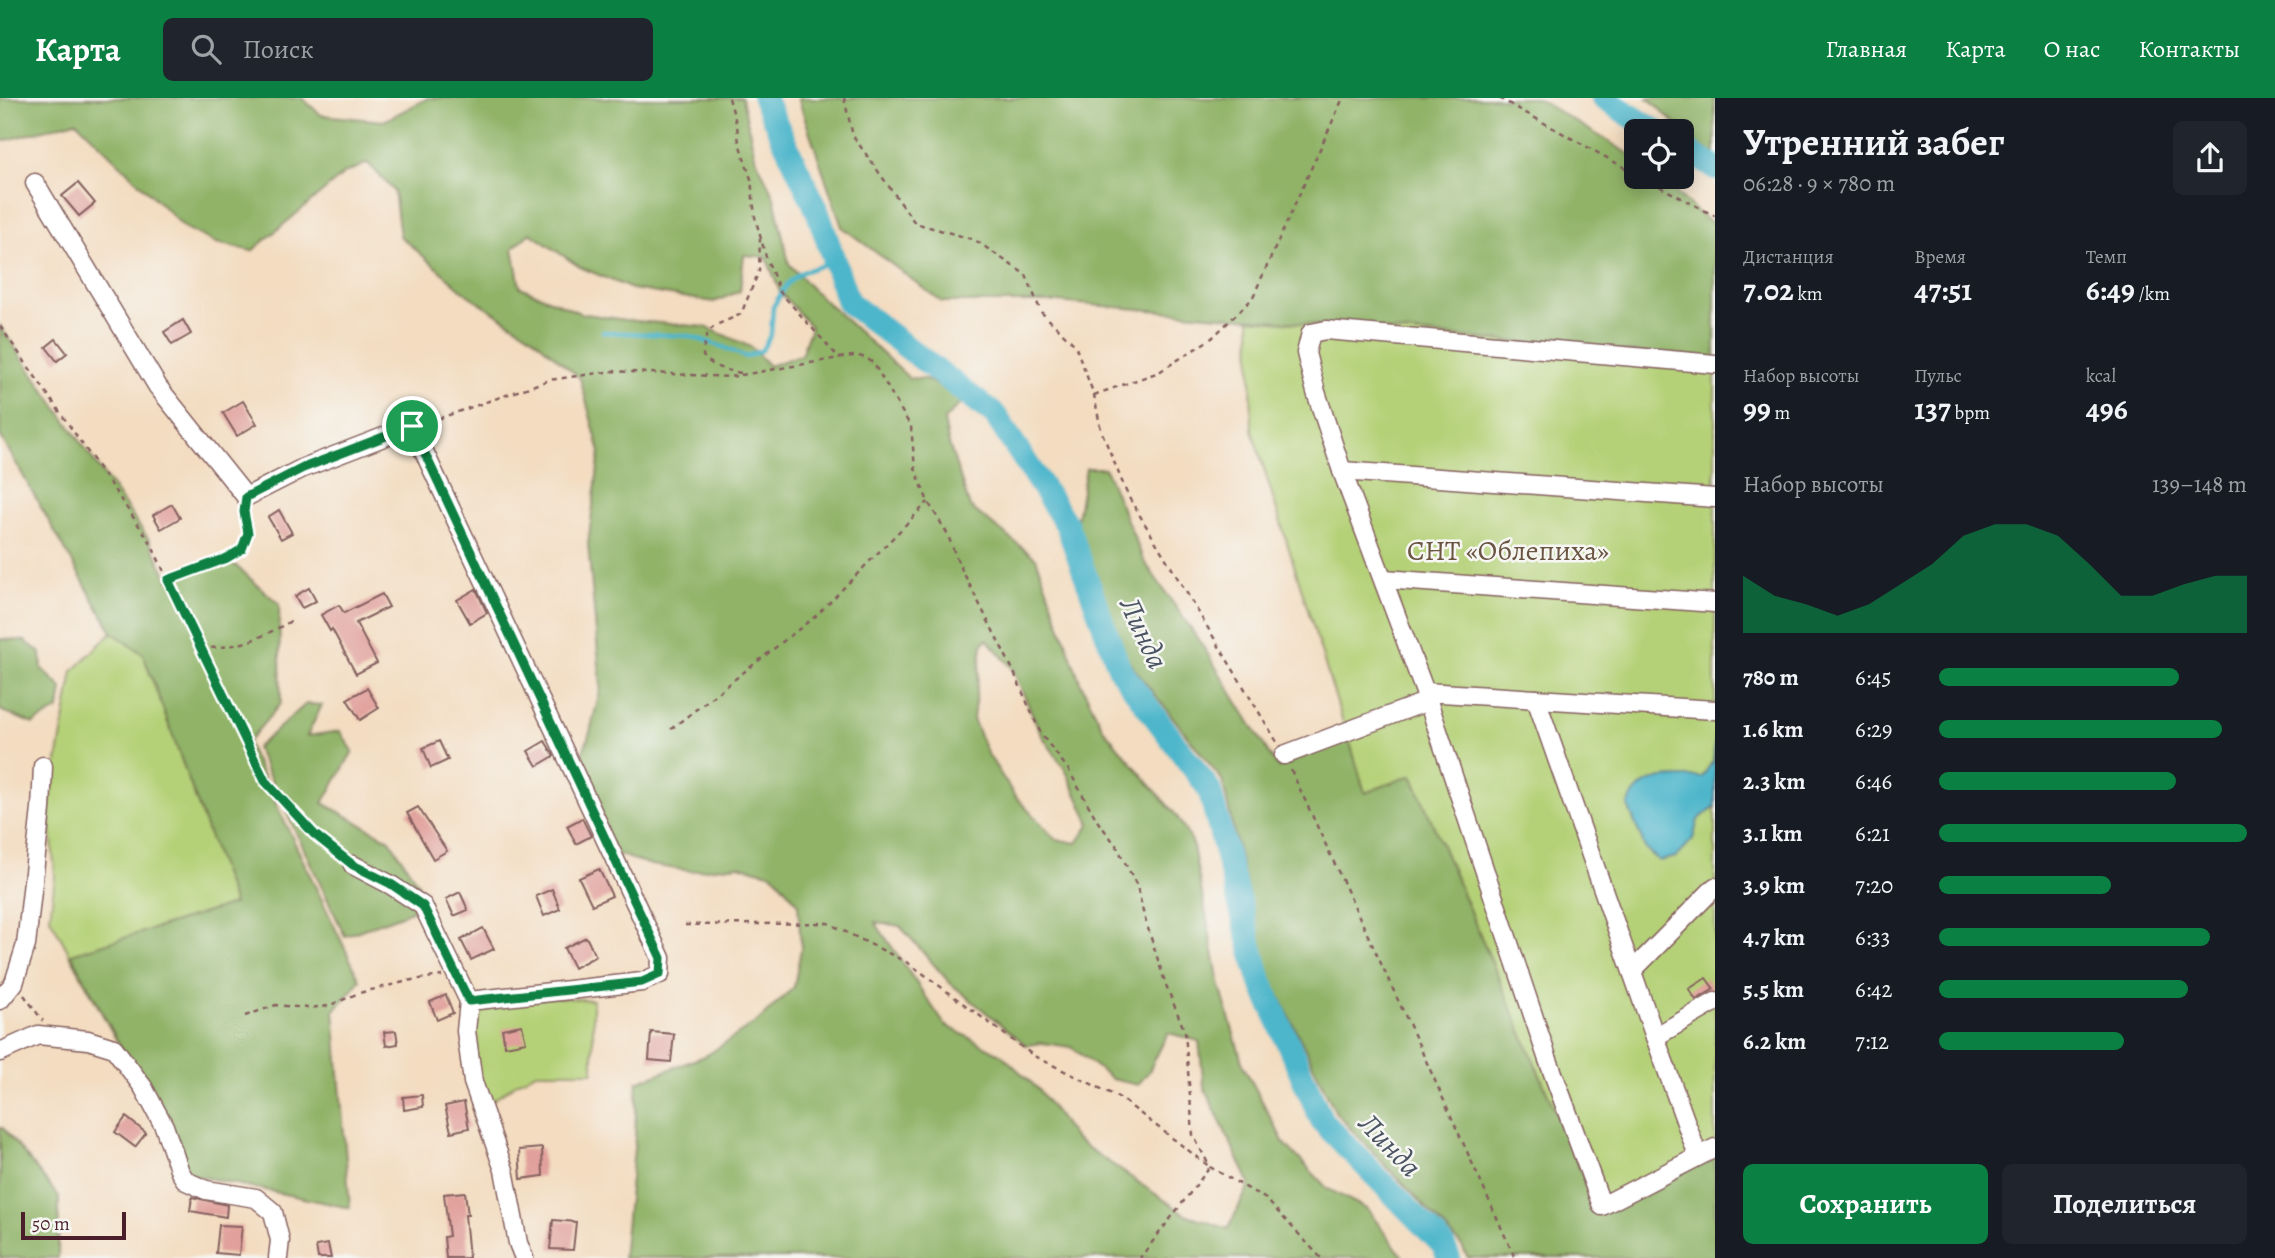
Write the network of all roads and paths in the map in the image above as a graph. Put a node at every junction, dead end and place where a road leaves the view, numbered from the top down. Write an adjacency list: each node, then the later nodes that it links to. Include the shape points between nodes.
1 (729, 98): 9 (path, via 751,179)
2 (844, 98): 14 (path, via 853,136 915,223 975,240 1026,275 1041,313 1074,345)
3 (1343, 98): 14 (path, via 1252,299 1212,338 1159,372)
4 (1499, 98): 5 (path)
5 (1624, 167)
6 (35, 183): 17 (street, via 158,387)
7 (1664, 189): 8 (path)
8 (1715, 216)
9 (760, 235): 11 (path, via 780,292); 13 (path, via 759,271 741,314 712,326 704,344 703,356 710,363)
10 (0, 326): 21 (path, via 149,540)
11 (839, 358): 13 (path); 19 (path, via 862,356 874,364 911,427 915,468)
12 (1715, 364): 16 (street, via 1326,330 1311,333 1306,353)
13 (743, 374): 15 (path, via 613,371 550,380)
14 (1094, 395): 29 (path, via 1101,430 1128,496)
15 (412, 426): 17 (street, via 303,468); 38 (street, via 661,958 660,974 642,982)
16 (1342, 471): 18 (street); 20 (street)
17 (246, 497): 21 (path, via 248,533 242,549)
18 (1715, 498)
19 (929, 502): 28 (path, via 817,615); 46 (path, via 1041,734 1116,845 1137,886 1185,1032 1194,1135)
20 (1384, 579): 22 (street); 25 (street)
21 (168, 580): 24 (path)
22 (1715, 603)
23 (292, 621): 24 (path, via 229,648)
24 (201, 648): 31 (path, via 265,781 314,834)
25 (1426, 696): 26 (street); 29 (street); 45 (street, via 1602,1206)
26 (1536, 699): 27 (street); 34 (street)
27 (1715, 710)
28 (671, 729)
29 (1283, 755): 52 (path)
30 (43, 766): 36 (street, via 26,945)
31 (353, 865): 35 (street, via 423,906)
32 (1715, 887): 34 (street)
33 (685, 925): 46 (path, via 828,923 910,964 1034,1056 1120,1098)
34 (1632, 971): 42 (street)
35 (457, 976): 38 (street); 40 (path, via 399,983 328,1006 276,1004)
36 (14, 983): 37 (street); 41 (path)
37 (0, 1000)
38 (469, 1001): 49 (street, via 466,1031 474,1082 504,1170)
39 (1715, 1002): 42 (street)
40 (246, 1016)
41 (53, 1035): 43 (street, via 38,1035); 47 (street, via 114,1048 144,1087 187,1181 206,1190 256,1198 273,1212)
42 (1655, 1037): 45 (street)
43 (0, 1052)
44 (1715, 1148): 45 (street)
45 (1698, 1156)
46 (1210, 1167): 50 (path); 51 (path, via 1266,1199)
47 (279, 1249): 48 (street)
48 (284, 1258)
49 (524, 1258)
50 (1140, 1258)
51 (1321, 1258)
52 (1515, 1258)

